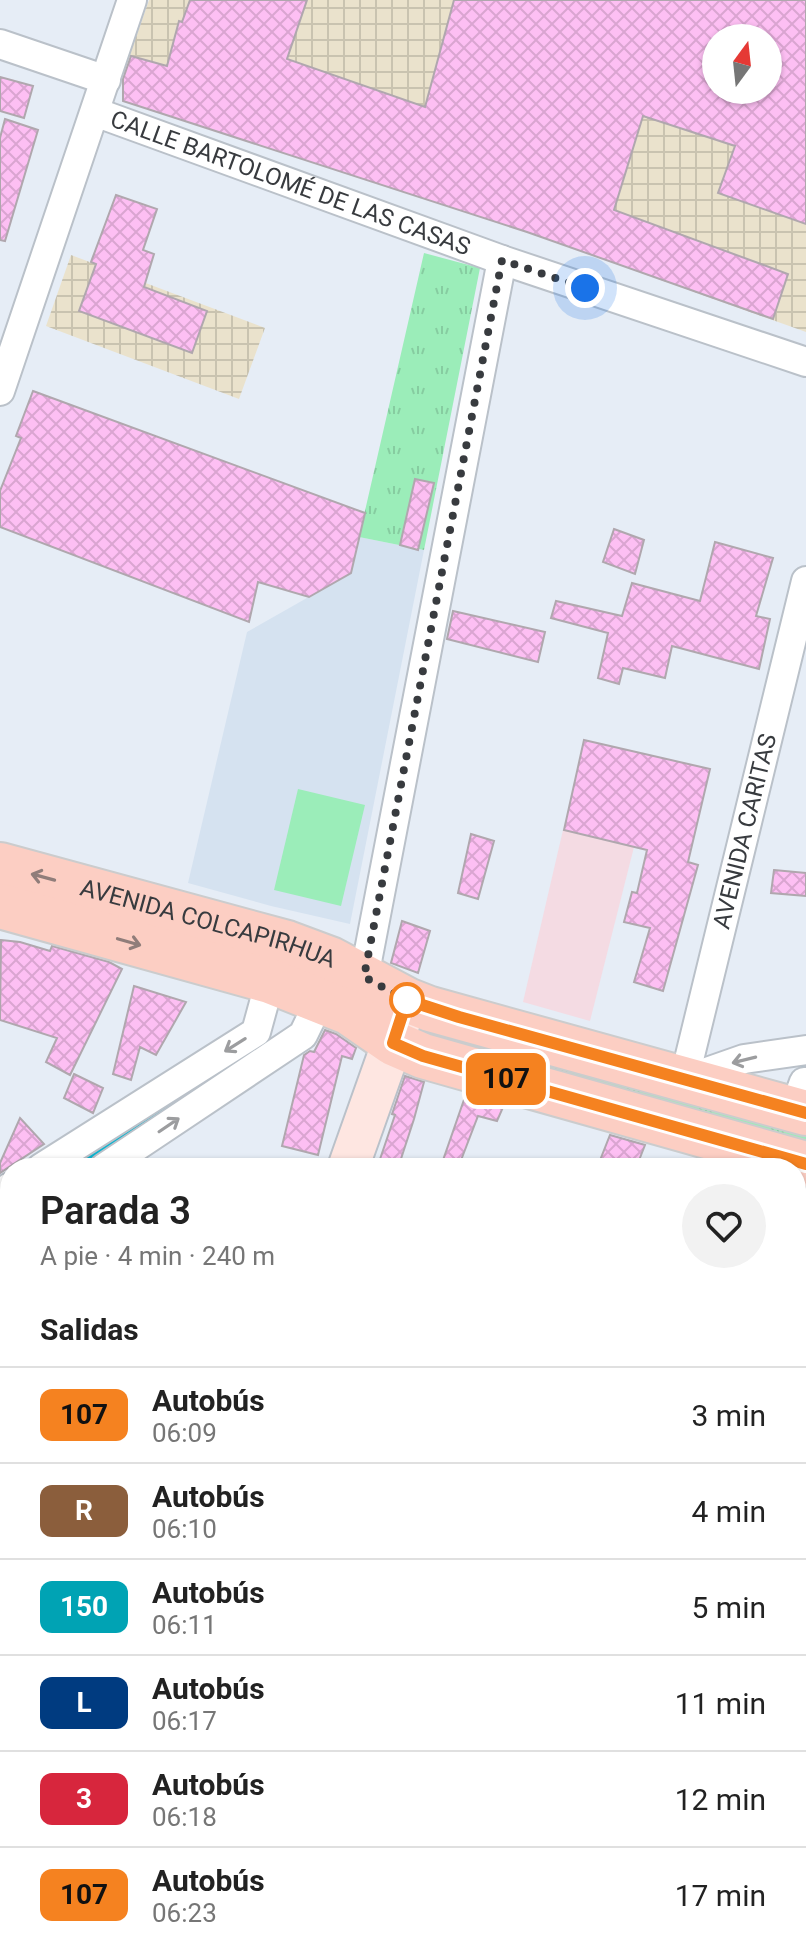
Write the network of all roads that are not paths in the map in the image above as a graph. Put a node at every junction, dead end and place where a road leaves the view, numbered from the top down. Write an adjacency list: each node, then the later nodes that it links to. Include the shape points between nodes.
1 (132, 0): 3 (street)
2 (0, 44): 3 (street)
3 (106, 80): 4 (street)
4 (95, 112): 5 (street, CALLE BARTOLOMÉ DE LAS CASAS); 7 (street)
5 (502, 260): 6 (street, CALLE BARTOLOMÉ DE LAS CASAS); 11 (street)
6 (806, 362)
7 (0, 391)
8 (806, 581): 17 (street, AVENIDA CARITAS)
9 (0, 865): 11 (main road, AVENIDA COLCAPIRHUA, one-way to 9, via 287,943)
10 (0, 906): 12 (main road, AVENIDA COLCAPIRHUA, one-way to 12)
11 (364, 977): 14 (main road, AVENIDA COLCAPIRHUA)
12 (270, 981): 13 (main road, AVENIDA COLCAPIRHUA); 19 (street, one-way to 19, via 256,1032)
13 (320, 1000): 15 (main road, AVENIDA COLCAPIRHUA, via 356,1016); 20 (street, one-way to 13, via 303,1035)
14 (407, 1000): 15 (street); 17 (main road, AVENIDA COLCAPIRHUA)
15 (393, 1043): 21 (street); 22 (main road, AVENIDA COLCAPIRHUA, via 423,1056)
16 (806, 1050): 17 (street, one-way to 17, via 744,1059)
17 (684, 1080): 18 (main road, AVENIDA COLCAPIRHUA)
18 (802, 1101)
19 (57, 1158)
20 (119, 1158)
21 (352, 1158)
22 (785, 1158)

